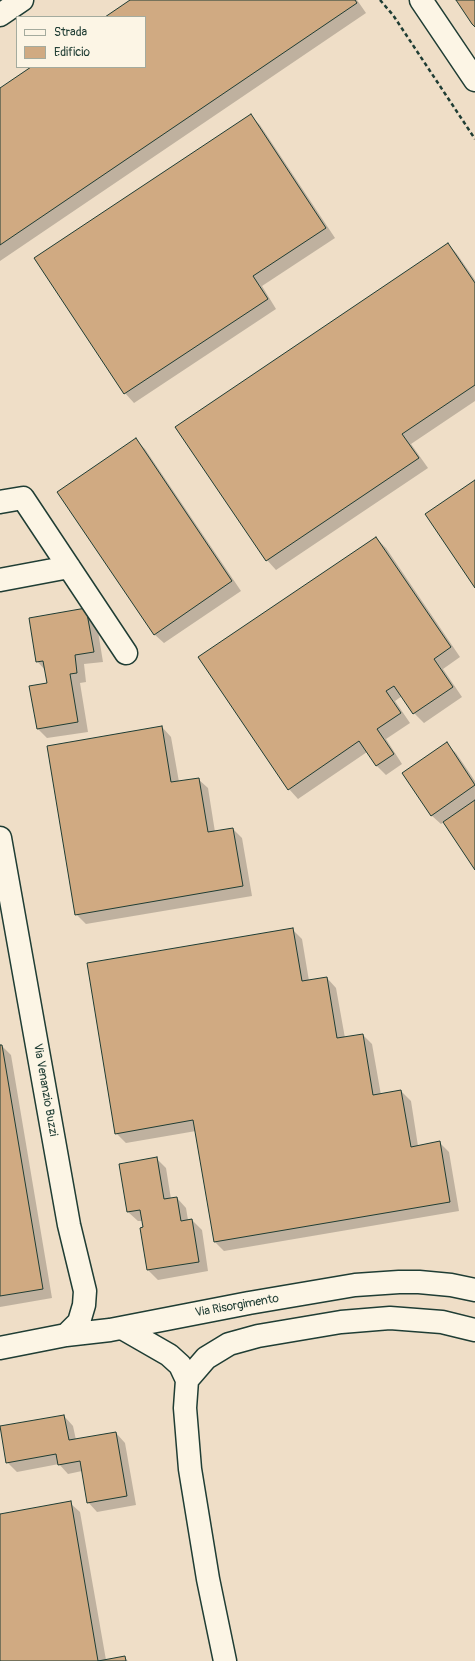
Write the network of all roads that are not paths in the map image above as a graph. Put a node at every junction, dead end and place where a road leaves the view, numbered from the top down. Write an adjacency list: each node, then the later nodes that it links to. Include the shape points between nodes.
1 (22, 0): 3 (street)
2 (421, 0): 4 (street)
3 (0, 15)
4 (475, 80)
5 (0, 502): 6 (street, via 23,498)
6 (69, 567): 7 (street); 8 (street)
7 (0, 580)
8 (126, 653)
9 (0, 838): 13 (street, Via Venanzio Buzzi, via 69,1225 85,1291 79,1322)
10 (475, 1290): 11 (street, Via Risorgimento, via 420,1282 355,1285)
11 (122, 1328): 13 (street, Via Risorgimento); 15 (street, via 169,1355 180,1365)
12 (475, 1330): 15 (street, via 442,1322 390,1318 341,1322 258,1336 229,1344 206,1358)
13 (66, 1335): 14 (street, Via Risorgimento)
14 (0, 1348)
15 (187, 1380): 16 (street, via 185,1408 190,1468 208,1579)
16 (225, 1661)

